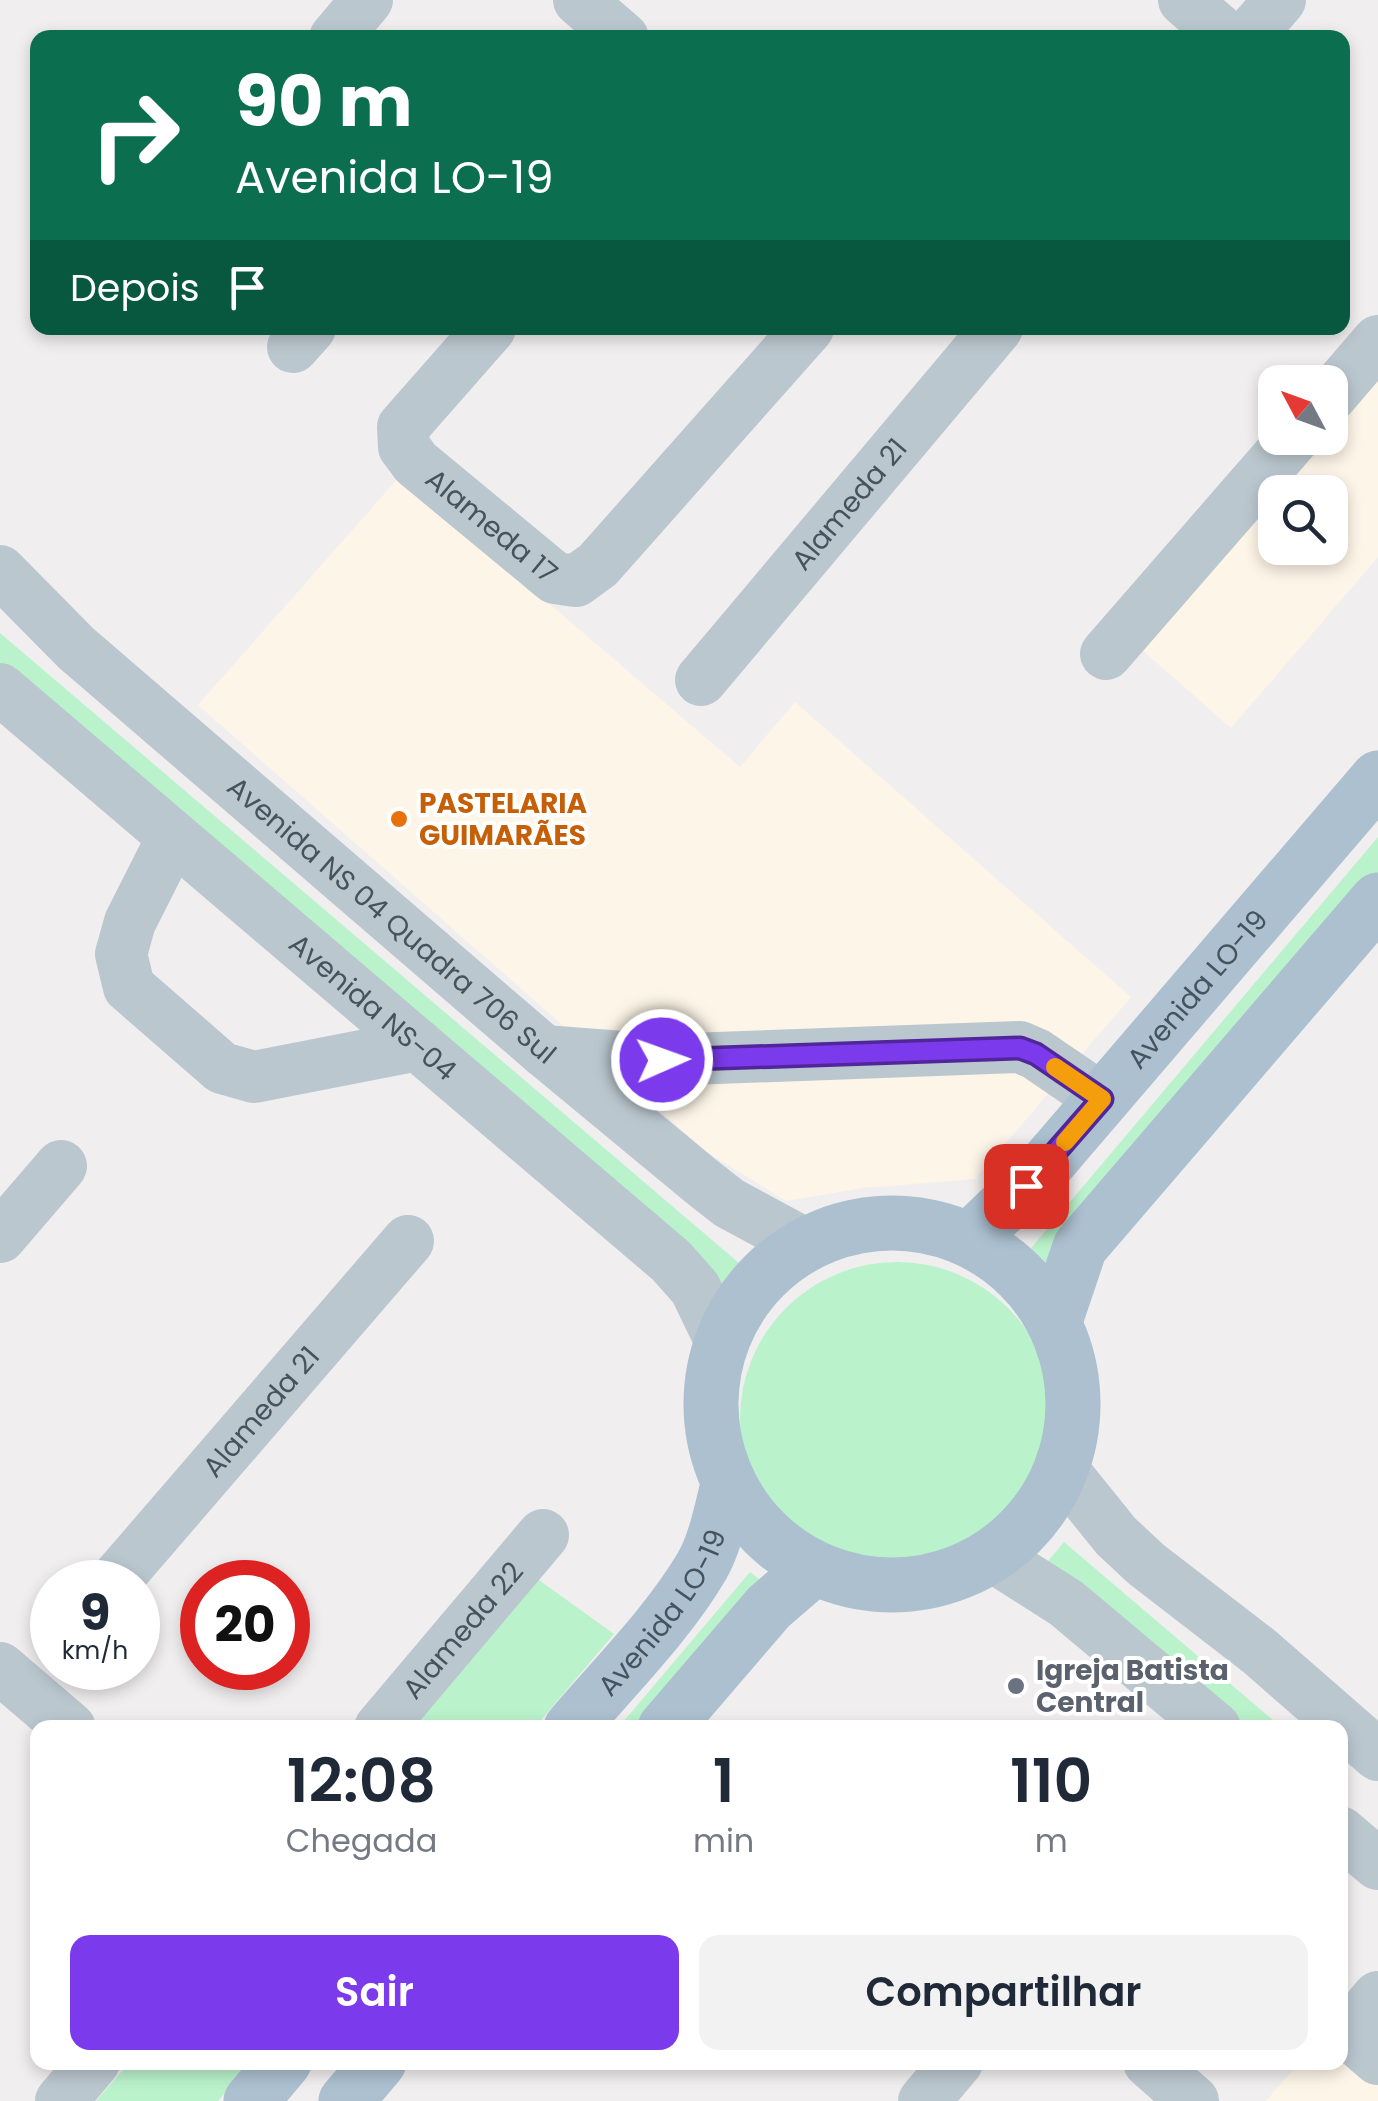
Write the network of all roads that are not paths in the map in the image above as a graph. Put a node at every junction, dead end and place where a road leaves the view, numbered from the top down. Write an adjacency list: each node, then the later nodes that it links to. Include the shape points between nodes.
1 (367, 0): 5 (street)
2 (579, 0): 6 (street)
3 (1184, 0): 7 (street)
4 (1280, 0): 8 (street)
5 (343, 30)
6 (614, 30)
7 (1219, 30)
8 (1254, 30)
9 (484, 335): 10 (street, Alameda 17, via 403,427 404,447 555,578 576,581 598,565)
10 (802, 335)
11 (978, 335): 17 (street, Alameda 21)
12 (1378, 341): 13 (street)
13 (1348, 375)
14 (1279, 455): 16 (street)
15 (0, 571): 23 (street, Avenida NS 04 Quadra 706 Sul, via 76,648)
16 (1106, 654)
17 (700, 680)
18 (0, 689): 20 (street, Avenida NS-04)
19 (1378, 778): 24 (main road, Avenida LO-19)
20 (173, 836): 22 (street, Avenida NS-04); 22 (street, via 130,922 122,954 129,987 222,1068 254,1078)
21 (1378, 900): 30 (main road, via 1080,1246)
22 (418, 1045): 31 (street, Avenida NS-04, via 671,1261 695,1288)
23 (544, 1051): 24 (street, via 662,1060 1020,1048); 29 (street, Avenida NS 04 Quadra 706 Sul, via 730,1203)
24 (1102, 1099): 27 (main road, Avenida LO-19)
25 (61, 1166): 26 (street)
26 (0, 1237)
27 (970, 1238): 29 (main road, via 916,1223 859,1225); 30 (main road, via 1020,1272)
28 (408, 1241): 36 (street, Alameda 21)
29 (806, 1244): 31 (main road, via 754,1286)
30 (1055, 1320): 32 (main road, via 1071,1369 1074,1419)
31 (721, 1342): 33 (main road, via 710,1390 713,1439)
32 (1062, 1468): 35 (main road, via 1034,1517); 44 (street, via 1146,1564)
33 (728, 1485): 37 (main road, via 764,1534); 41 (main road, Avenida LO-19, via 703,1564)
34 (542, 1534): 40 (street, Alameda 22)
35 (992, 1556): 37 (main road, via 904,1586); 43 (street, via 1066,1603)
36 (133, 1560)
37 (814, 1570): 42 (main road, via 770,1607)
38 (19, 1681): 39 (street)
39 (61, 1720)
40 (387, 1720)
41 (578, 1720)
42 (671, 1720)
43 (1205, 1720)
44 (1338, 1720)
45 (1348, 1729): 46 (street)
46 (1378, 1755)
47 (1348, 1839): 48 (street)
48 (1378, 1864)
49 (1378, 1998): 50 (street, via 1348,2032)
50 (1378, 2059)
51 (87, 2070): 56 (street)
52 (277, 2070): 57 (main road)
53 (372, 2070): 58 (main road)
54 (950, 2070): 59 (street)
55 (1158, 2070): 60 (street)
56 (61, 2101)
57 (251, 2101)
58 (346, 2101)
59 (924, 2101)
60 (1194, 2101)

